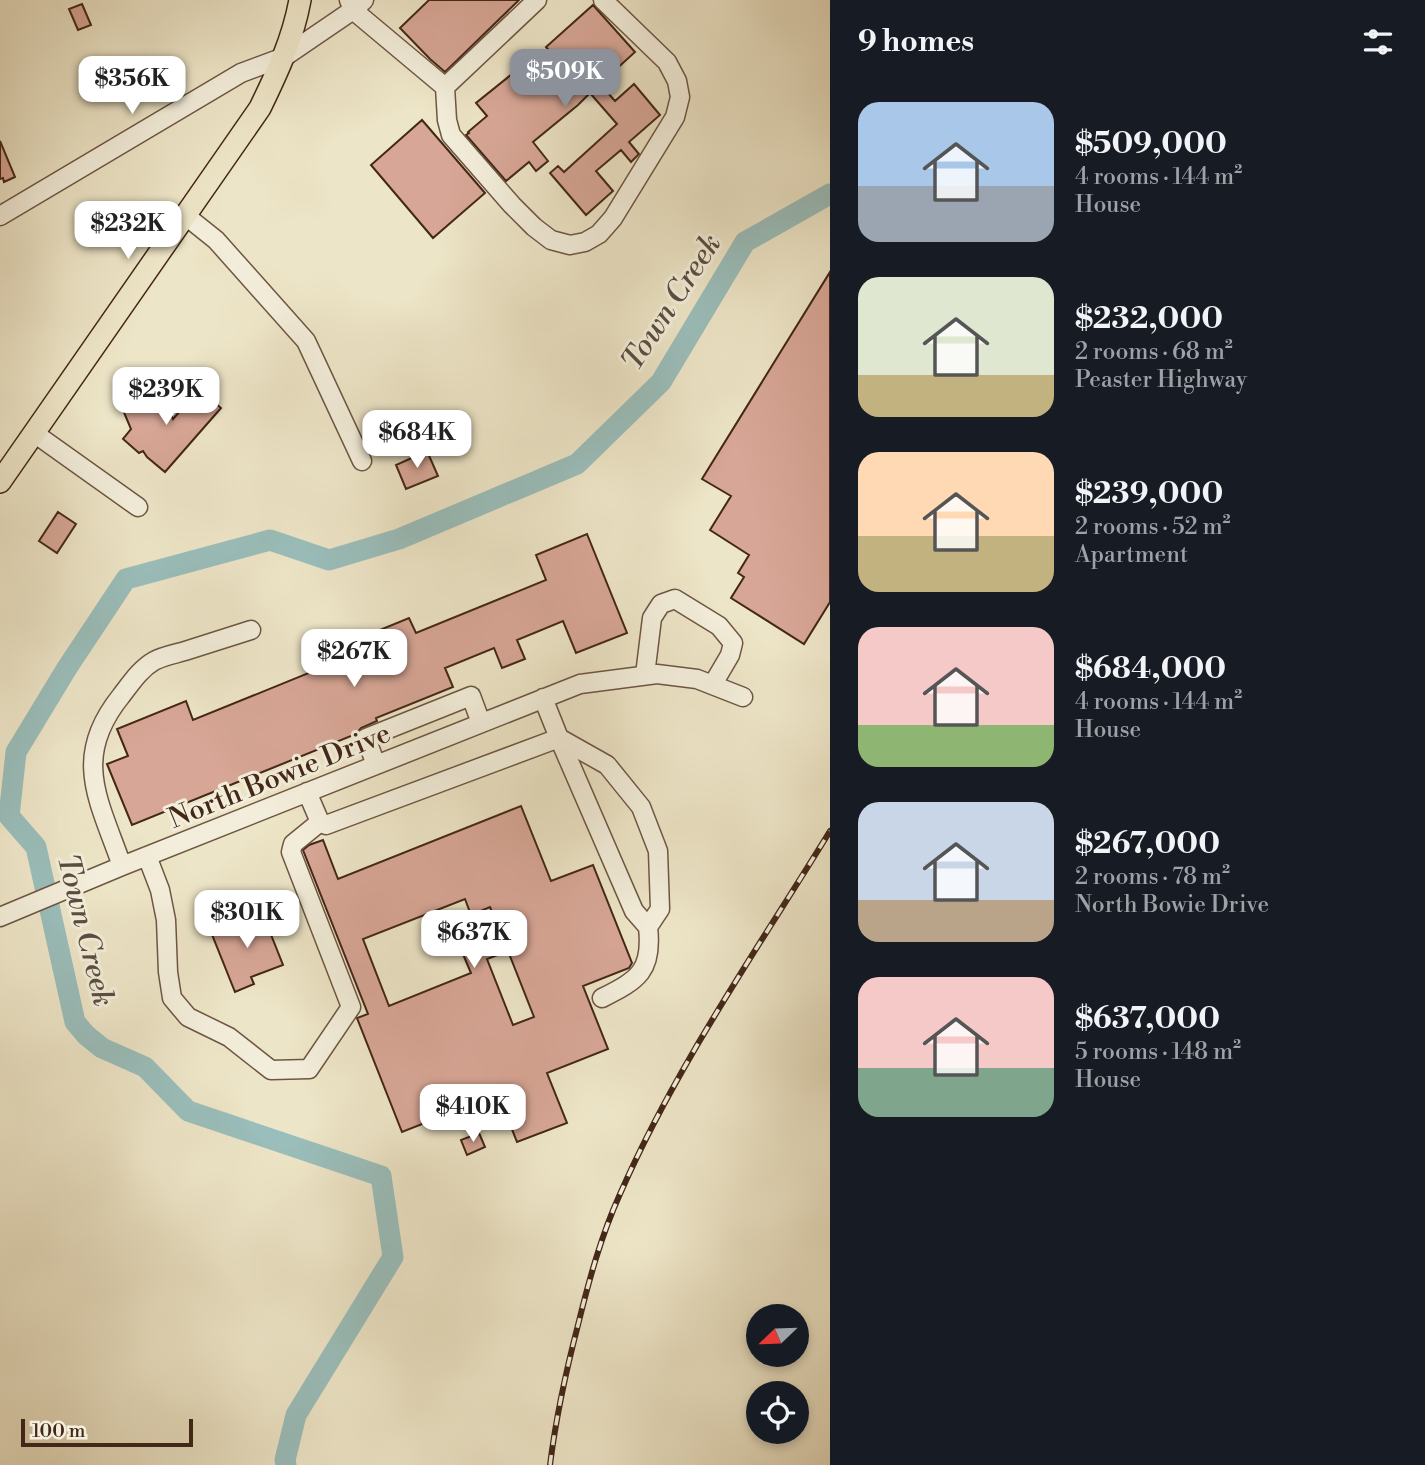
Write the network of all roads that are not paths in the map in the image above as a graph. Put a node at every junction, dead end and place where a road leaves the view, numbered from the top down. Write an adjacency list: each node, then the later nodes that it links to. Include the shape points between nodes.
1 (300, 0): 5 (main road)
2 (537, 0): 6 (street)
3 (603, 0): 6 (street, via 667,62 680,97 675,117 613,218 585,242 570,245 551,240 512,205 451,135)
4 (355, 3): 5 (street); 6 (street)
5 (285, 57): 7 (street, via 241,73); 8 (main road, via 260,108)
6 (445, 87)
7 (0, 216)
8 (186, 216): 9 (main road); 10 (street, via 216,240 306,341)
9 (34, 433): 11 (main road); 12 (street)
10 (362, 461)
11 (0, 482)
12 (138, 507)
13 (251, 630): 24 (street, via 155,660 139,673 103,722 95,742 93,784)
14 (645, 675): 15 (street, North Bowie Drive); 15 (street, via 652,618 661,604 675,599 719,626 733,643); 17 (street, North Bowie Drive, via 580,684)
15 (713, 684): 16 (street, North Bowie Drive)
16 (743, 697)
17 (543, 698): 18 (street, North Bowie Drive); 19 (street)
18 (481, 723): 20 (street, North Bowie Drive); 20 (street, via 471,696 366,738)
19 (559, 738): 22 (street, via 326,825); 26 (street, via 634,911); 26 (street, via 607,765 641,807 658,851 660,909)
20 (376, 765): 21 (street, North Bowie Drive)
21 (307, 792): 22 (street); 23 (street, North Bowie Drive)
22 (320, 822): 23 (street, via 293,844 291,852 351,1007 309,1069 271,1070 229,1037 188,1017 172,998 166,920)
23 (147, 856): 24 (street, North Bowie Drive)
24 (122, 866): 25 (street, North Bowie Drive)
25 (0, 917)
26 (648, 927): 27 (street, via 647,962 628,985)
27 (602, 998)

